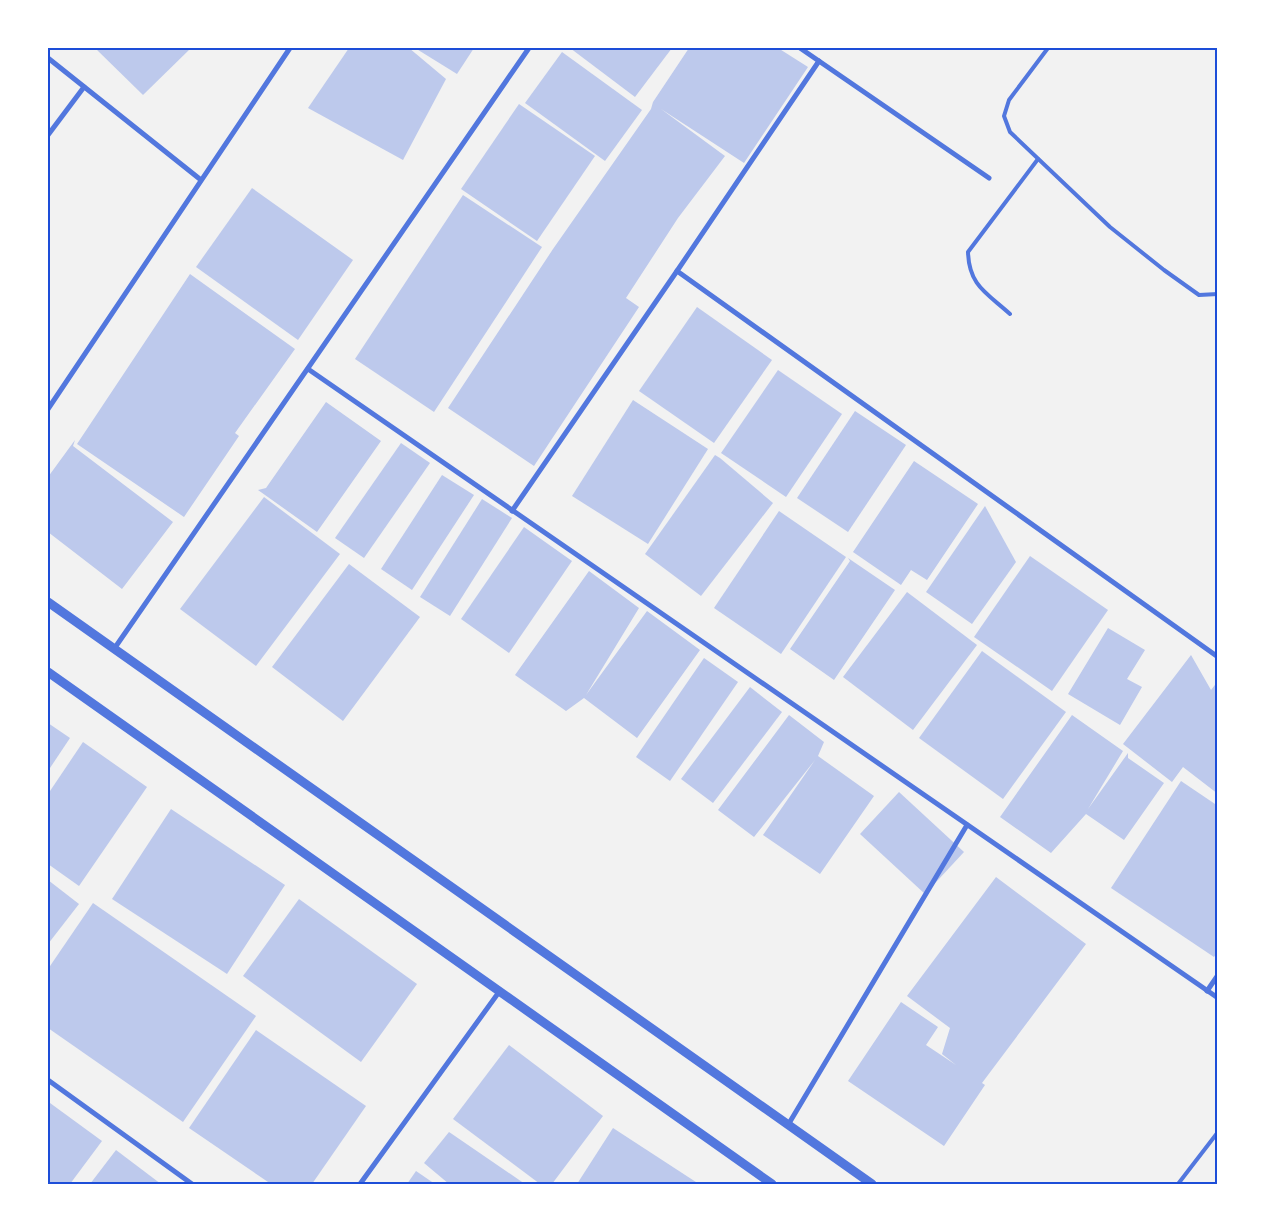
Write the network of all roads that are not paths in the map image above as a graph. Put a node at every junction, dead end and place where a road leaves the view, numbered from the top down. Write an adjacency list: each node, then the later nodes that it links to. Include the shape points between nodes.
1 (290, 48): 11 (street)
2 (529, 48): 15 (street)
3 (800, 48): 6 (street)
4 (1048, 48): 9 (lane, via 1009,100 1004,116 1010,132)
5 (48, 58): 7 (street)
6 (819, 61): 10 (street); 12 (street)
7 (84, 87): 8 (street); 11 (street)
8 (48, 135)
9 (1038, 159): 13 (lane, via 1110,226 1164,270 1199,295); 14 (lane, via 968,252 972,277)
10 (990, 178)
11 (201, 180): 16 (street)
12 (677, 272): 17 (street); 20 (street)
13 (1218, 294)
14 (1010, 314)
15 (308, 369): 17 (street); 19 (street)
16 (48, 409)
17 (512, 510): 22 (street)
18 (48, 602): 19 (street)
19 (114, 649): 28 (street)
20 (1218, 657)
21 (48, 672): 25 (street)
22 (967, 825): 24 (street); 28 (street)
23 (1218, 975): 24 (street)
24 (1207, 991): 26 (street)
25 (499, 992): 31 (street); 32 (street)
26 (1218, 998)
27 (48, 1080): 30 (street)
28 (788, 1125): 33 (street)
29 (1218, 1132): 34 (lane)
30 (192, 1184)
31 (360, 1184)
32 (769, 1184)
33 (872, 1184)
34 (1178, 1184)

